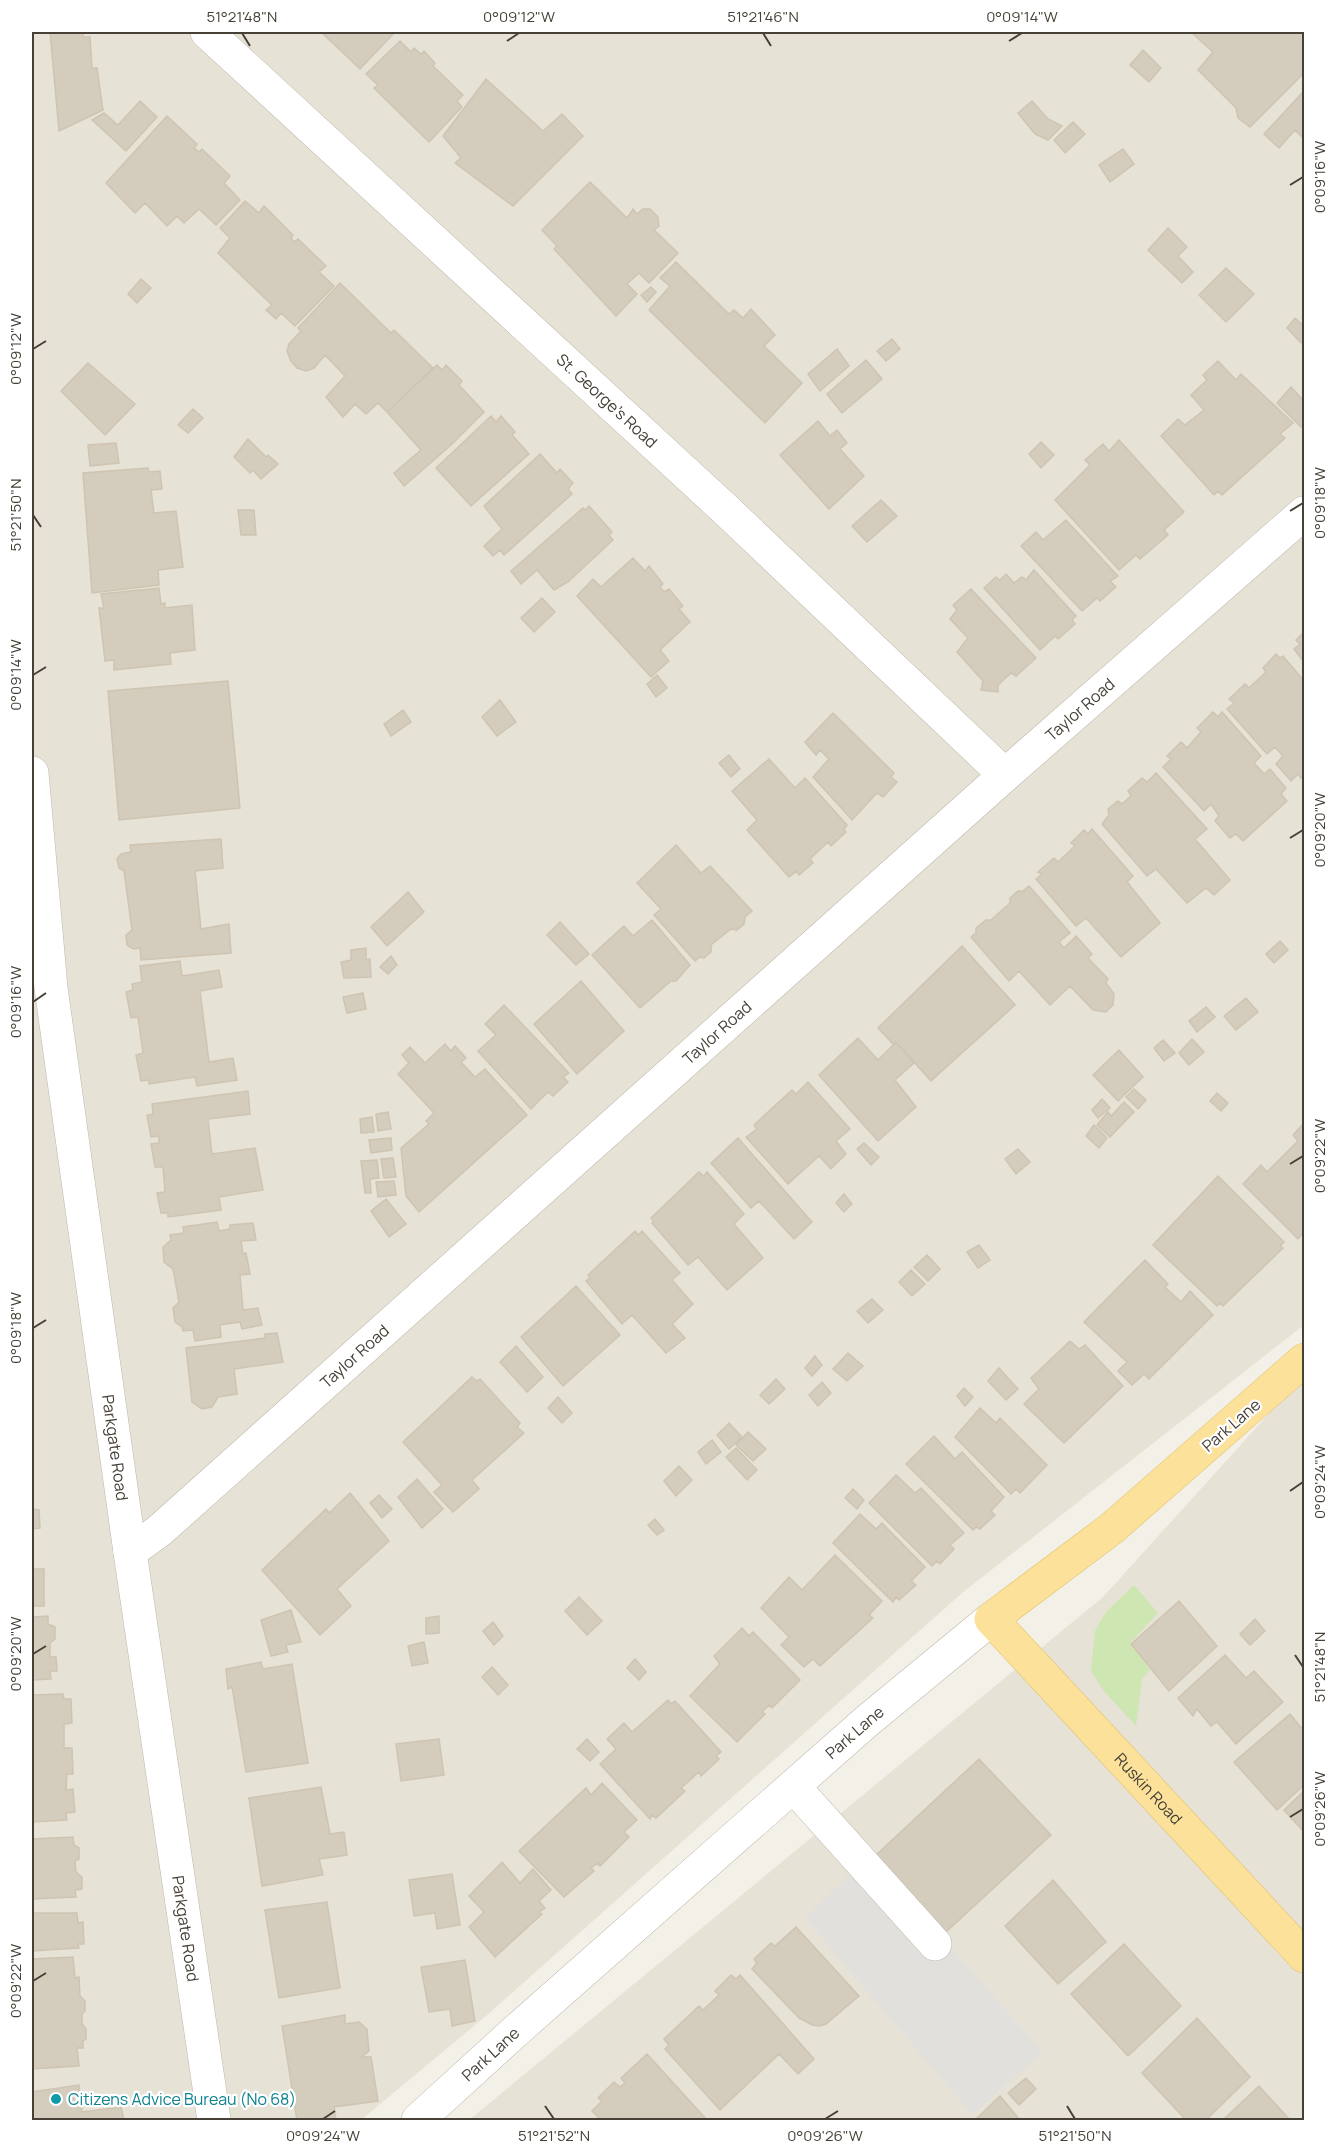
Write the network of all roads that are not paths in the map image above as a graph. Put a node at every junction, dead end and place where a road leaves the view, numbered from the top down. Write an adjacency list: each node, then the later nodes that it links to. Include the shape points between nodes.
1 (207, 32): 4 (street, St. George's Road, via 726,510)
2 (1305, 513): 4 (street, Taylor Road)
3 (32, 773): 5 (street, Parkgate Road)
4 (1005, 775): 7 (street, Taylor Road, via 159,1531)
5 (41, 990): 7 (street, Parkgate Road)
6 (1305, 1360): 8 (main road, Park Lane, via 1111,1529)
7 (130, 1552): 12 (street, Parkgate Road)
8 (992, 1619): 9 (street, Park Lane, via 876,1713); 11 (main road, Ruskin Road)
9 (794, 1787): 10 (street); 13 (street, Park Lane)
10 (935, 1944)
11 (1305, 1956)
12 (214, 2121)
13 (418, 2121)

